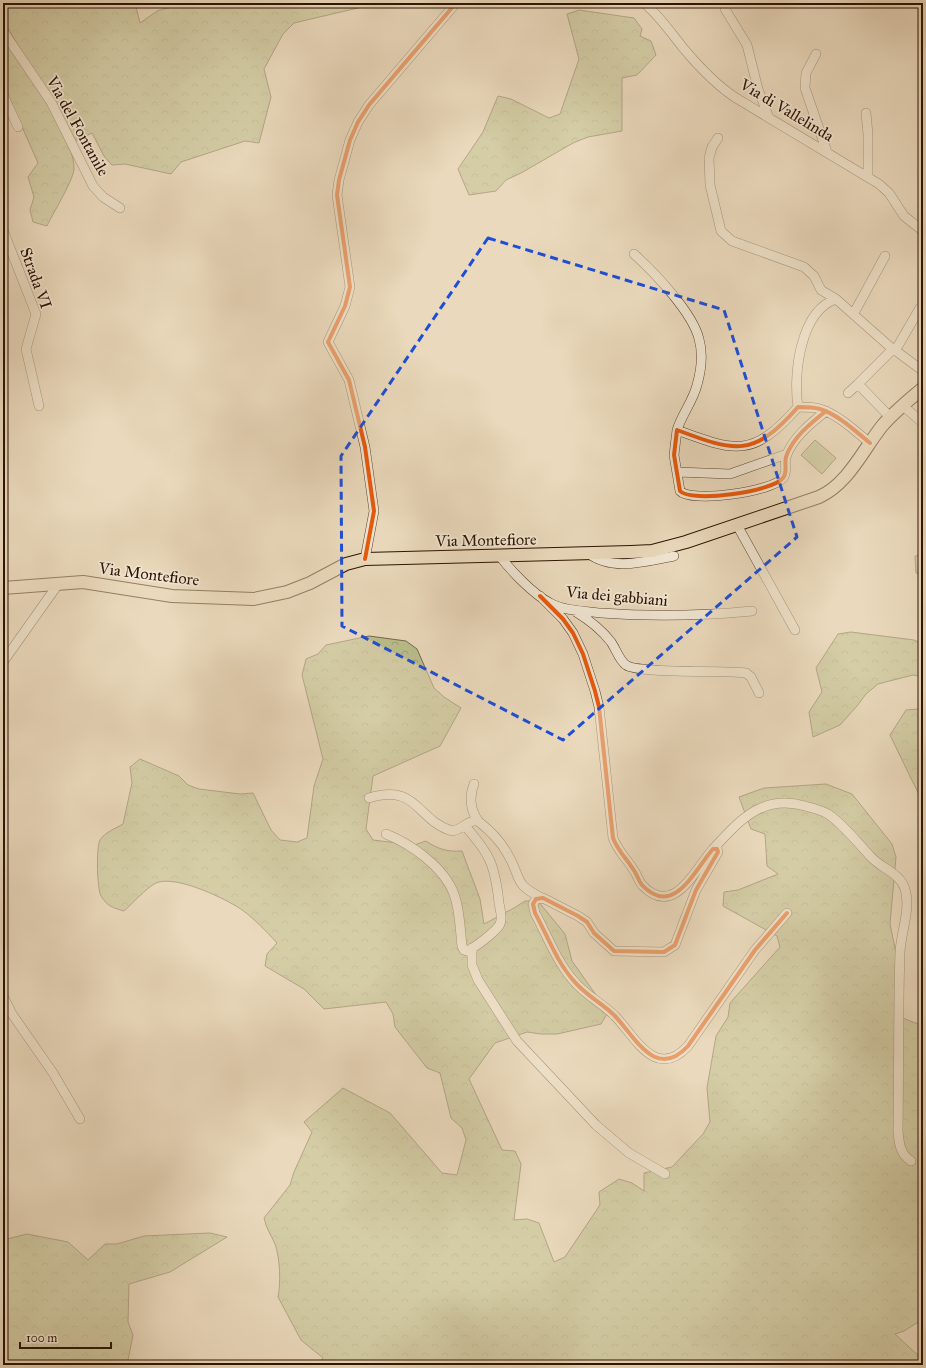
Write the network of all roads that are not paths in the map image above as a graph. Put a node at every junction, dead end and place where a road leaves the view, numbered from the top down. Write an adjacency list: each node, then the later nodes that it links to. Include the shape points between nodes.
1 (456, 3): 40 (street, via 363,112 350,140 338,184 338,206 350,287 345,306 328,342 349,380 365,447 374,511)
2 (644, 3): 8 (street, Via di Vallelinda, via 659,17 710,78 729,94)
3 (725, 9): 8 (street, via 747,45)
4 (3, 31): 13 (street, Via del Fontanile, via 51,102 93,186 103,197)
5 (816, 54): 11 (street, via 806,76 805,88)
6 (3, 95): 9 (street)
7 (866, 113): 12 (street)
8 (769, 118): 11 (street, Via di Vallelinda)
9 (18, 127)
10 (718, 138): 18 (street, via 710,152 708,169 711,194 721,233 732,241 804,267 814,276 821,290)
11 (827, 152): 12 (street, Via di Vallelinda)
12 (868, 177): 15 (street, Via di Vallelinda, via 890,193 904,216)
13 (120, 208)
14 (3, 230): 27 (street, Strada VI, via 36,314 26,349)
15 (923, 231)
16 (634, 254): 32 (street, via 676,300 690,319 699,339 700,362 697,384)
17 (885, 256): 20 (street)
18 (836, 299): 20 (street); 28 (street, via 823,308 802,342 796,376)
19 (922, 306): 21 (street)
20 (854, 314): 21 (street)
21 (894, 350): 22 (street); 23 (street)
22 (923, 371)
23 (858, 384): 25 (street); 30 (street)
24 (923, 388): 26 (main road, Via Montefiore)
25 (848, 394)
26 (902, 405): 30 (main road, Via Montefiore); 31 (street)
27 (39, 406)
28 (798, 407): 29 (street); 32 (street, via 772,433 745,446 710,443)
29 (826, 411): 33 (street); 34 (street, via 800,435)
30 (890, 417): 33 (main road, Via Montefiore)
31 (923, 423)
32 (677, 430): 35 (street, via 674,452)
33 (870, 443): 36 (main road, Via Montefiore, via 844,478 829,492)
34 (788, 454): 35 (street, via 730,474); 35 (street, via 786,472 782,479 745,493 684,494 680,490)
35 (677, 472)
36 (736, 525): 37 (main road, Via Montefiore, via 652,551); 46 (street)
37 (588, 553): 38 (main road, Via Montefiore); 39 (street, via 600,561 614,564)
38 (499, 555): 40 (main road, Via Montefiore); 43 (street, Via dei gabbiani)
39 (674, 556)
40 (365, 560): 41 (main road, Via Montefiore, via 346,564 287,592 254,599 172,596 102,584)
41 (59, 583): 42 (main road, Via Montefiore); 47 (street)
42 (3, 588)
43 (540, 596): 44 (street, Via dei gabbiani, via 552,604); 54 (street, via 563,619 583,654 599,707 612,834 618,850 634,869 641,884 654,894 663,896 677,892 688,883)
44 (572, 609): 45 (street, Via dei gabbiani, via 652,617); 48 (street, via 599,629 624,663 631,668 746,673)
45 (752, 611)
46 (795, 630)
47 (3, 662)
48 (759, 694)
49 (474, 784): 51 (street, via 471,805)
50 (368, 798): 52 (street, via 382,794 398,795 410,800 452,831)
51 (480, 822): 52 (street, via 474,820); 55 (street, via 508,853 516,877 522,886)
52 (465, 826): 57 (street, via 488,854 493,865 501,918 497,928)
53 (386, 834): 57 (street, via 409,846 444,878 452,889 456,903 463,948 467,951)
54 (713, 849): 55 (street, via 717,850 718,855 696,890 675,945 666,952 614,951 594,933 587,922); 60 (street, via 741,821 755,812 775,802 792,803 828,814 875,861 902,882 907,903 900,952 898,1131 900,1148 904,1156)
55 (549, 901): 56 (street, via 536,899 533,903 534,910 569,975 578,986 614,1016 644,1051 663,1059 678,1054 688,1046 757,947)
56 (787, 913)
57 (472, 948): 61 (street, via 472,965 478,980 517,1041 596,1125 635,1157)
58 (3, 996): 59 (street)
59 (80, 1119)
60 (911, 1161)
61 (665, 1174)

